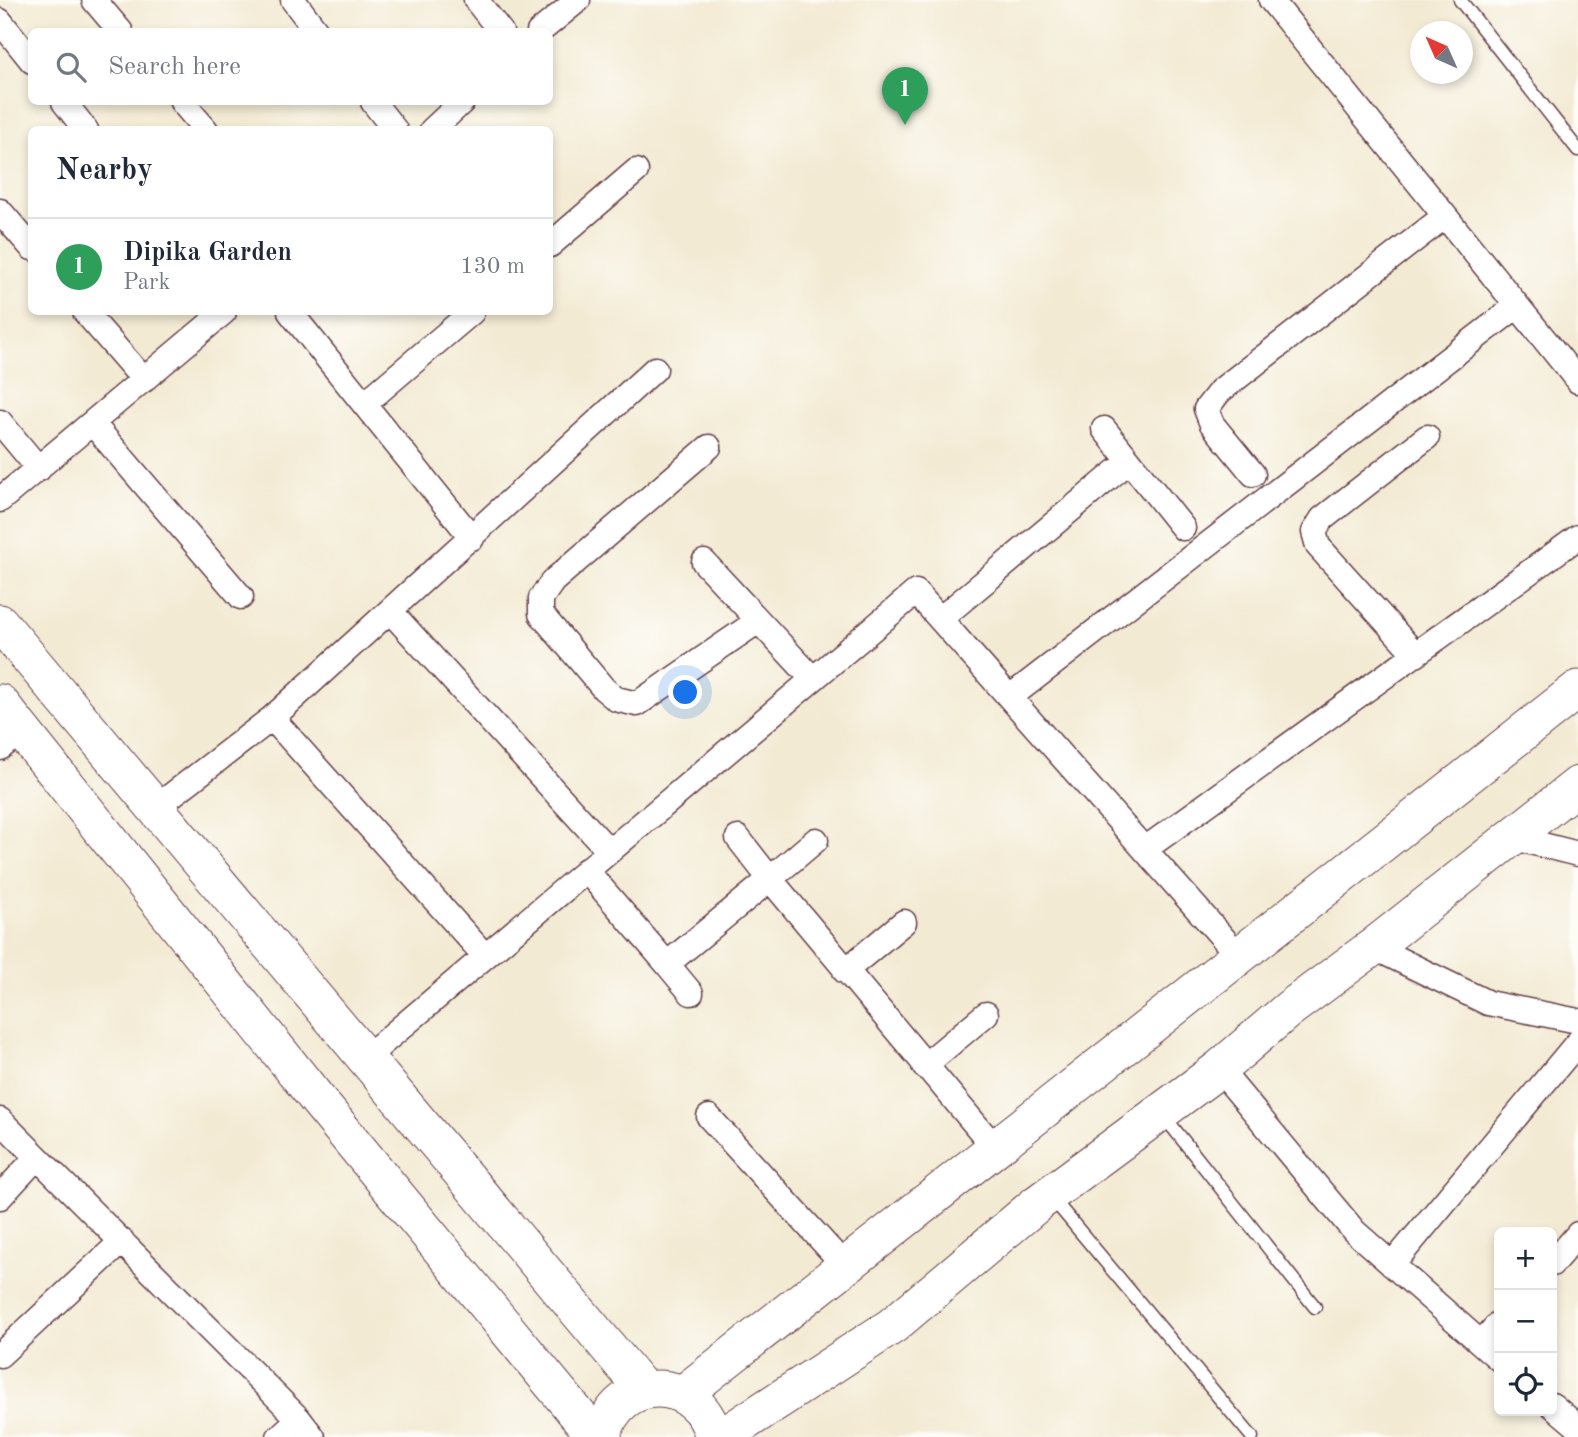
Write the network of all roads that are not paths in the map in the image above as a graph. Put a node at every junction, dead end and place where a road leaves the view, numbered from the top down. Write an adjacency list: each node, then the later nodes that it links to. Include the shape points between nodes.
1 (94, 0): 8 (street)
2 (293, 0): 9 (street)
3 (476, 0): 10 (street)
4 (578, 0): 11 (street)
5 (1271, 0): 24 (street)
6 (1460, 0): 21 (lane)
7 (0, 21): 12 (street)
8 (118, 28)
9 (314, 28)
10 (498, 28)
11 (544, 28)
12 (28, 56)
13 (66, 105): 17 (street)
14 (185, 105): 18 (street)
15 (375, 105): 19 (street)
16 (459, 105): 20 (street)
17 (83, 126)
18 (203, 126)
19 (392, 126)
20 (436, 126)
21 (1578, 150)
22 (636, 171): 25 (street)
23 (0, 211): 26 (street)
24 (1445, 215): 27 (street); 43 (street, via 1220,391 1206,409 1212,424)
25 (553, 242)
26 (28, 243)
27 (1517, 306): 34 (street); 57 (street)
28 (88, 315): 33 (street)
29 (221, 315): 33 (street)
30 (292, 315): 35 (street)
31 (468, 315): 35 (street)
32 (655, 369): 47 (street)
33 (144, 380): 37 (street)
34 (1578, 381)
35 (364, 404): 47 (street)
36 (0, 422): 42 (street)
37 (93, 424): 42 (street); 49 (street)
38 (1104, 429): 41 (street)
39 (1427, 437): 54 (street, via 1322,519 1314,532 1318,546)
40 (709, 447): 52 (street, via 553,581 541,598 541,614 604,689 616,699 637,704)
41 (1129, 461): 45 (street); 51 (street)
42 (39, 469): 44 (street)
43 (1253, 474)
44 (0, 500)
45 (1183, 528)
46 (1578, 537): 54 (street)
47 (472, 538): 50 (street)
48 (704, 562): 52 (street)
49 (241, 597)
50 (391, 612): 58 (street); 66 (street)
51 (940, 619): 55 (street, via 916,592); 57 (street)
52 (758, 621): 55 (street)
53 (0, 623): 61 (street)
54 (1416, 655): 65 (street)
55 (812, 678): 66 (street)
56 (1578, 689): 73 (street)
57 (1010, 697): 65 (street)
58 (272, 718): 61 (street); 72 (street)
59 (8, 727): 104 (street)
60 (1578, 785): 62 (street)
61 (155, 808): 80 (street)
62 (1511, 837): 67 (street); 71 (street)
63 (738, 838): 69 (street)
64 (816, 840): 69 (street)
65 (1145, 849): 73 (street)
66 (609, 851): 68 (street)
67 (1578, 854)
68 (586, 870): 72 (street); 74 (street)
69 (770, 879): 74 (street); 75 (street)
70 (904, 922): 75 (street)
71 (1373, 947): 78 (street, via 1488,1003); 82 (street, via 1289,1009)
72 (485, 956): 80 (street)
73 (1239, 956): 86 (street)
74 (667, 964): 76 (street)
75 (845, 971): 81 (street)
76 (691, 993)
77 (986, 1014): 81 (street)
78 (1578, 1021)
79 (1578, 1042): 93 (street)
80 (365, 1058): 98 (street)
81 (924, 1066): 86 (street)
82 (1219, 1069): 83 (street); 93 (street, via 1354,1231)
83 (1160, 1111): 88 (street); 95 (lane)
84 (709, 1117): 94 (street)
85 (0, 1120): 87 (street)
86 (995, 1148): 94 (street)
87 (37, 1157): 89 (street); 91 (street)
88 (1049, 1195): 107 (street, via 892,1326); 108 (lane)
89 (0, 1197)
90 (1578, 1234): 92 (street)
91 (122, 1241): 97 (street); 102 (street)
92 (1557, 1258)
93 (1392, 1265): 96 (street)
94 (845, 1266): 99 (street)
95 (1315, 1307)
96 (1490, 1351)
97 (0, 1355)
98 (644, 1390): 99 (street); 105 (street, via 614,1409)
99 (683, 1394): 106 (street, via 699,1406)
100 (1557, 1409): 101 (street)
101 (1578, 1427)
102 (306, 1428): 103 (street)
103 (279, 1437)
104 (596, 1437)
105 (602, 1437)
106 (714, 1437)
107 (722, 1437)
108 (1252, 1437)

